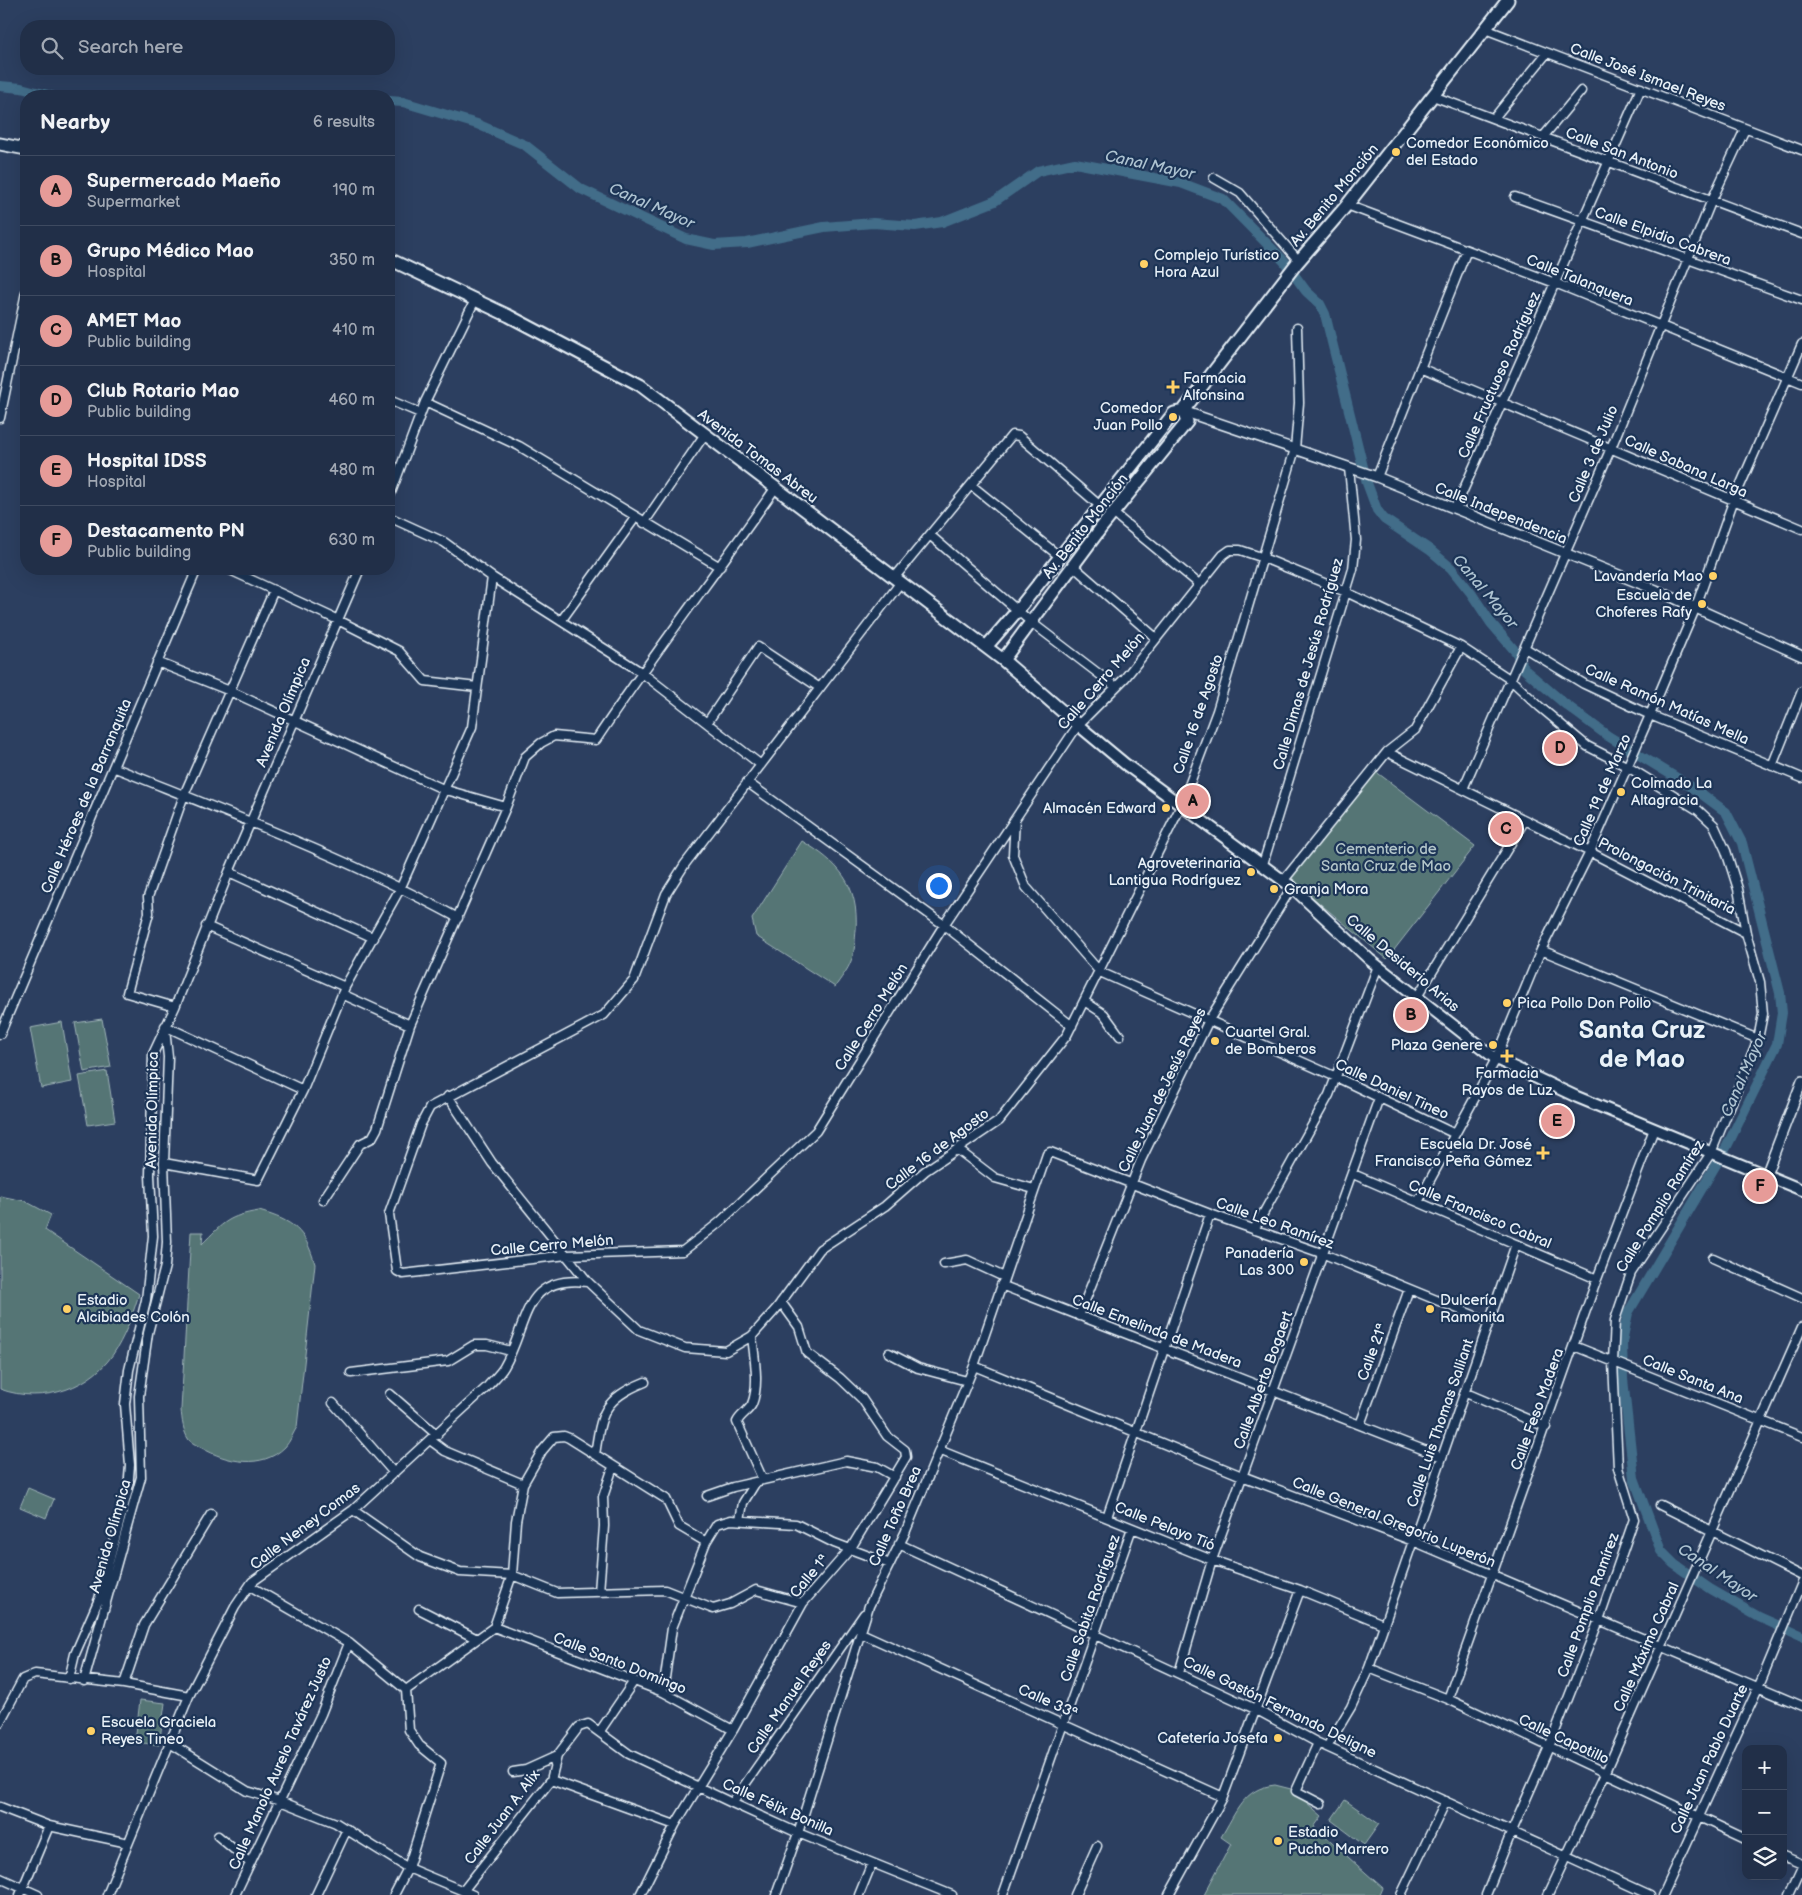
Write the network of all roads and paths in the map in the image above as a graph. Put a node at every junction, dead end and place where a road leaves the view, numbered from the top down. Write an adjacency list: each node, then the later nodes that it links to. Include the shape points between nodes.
1 (1508, 0): 2 (main road, Av. Benito Monción)
2 (1485, 29): 3 (street, Calle José Ismael Reyes); 6 (main road, Av. Benito Monción)
3 (1547, 53): 4 (street, Calle José Ismael Reyes); 7 (street)
4 (1641, 88): 8 (street, Calle José Ismael Reyes); 13 (street, Calle Fructuoso Rodríguez)
5 (1581, 91): 9 (street)
6 (1433, 96): 7 (street, Calle San Antonio); 17 (main road, Av. Benito Monción)
7 (1494, 118): 9 (street, Calle San Antonio)
8 (1745, 129): 12 (street, Calle José Ismael Reyes); 16 (street, Calle 3 de Julio)
9 (1543, 137): 13 (street, Calle San Antonio)
10 (0, 144): 11 (main road)
11 (20, 148)
12 (1802, 150)
13 (1610, 162): 16 (street, Calle San Antonio); 18 (street, Calle Fructuoso Rodríguez)
14 (1214, 178): 23 (street, via 1240,193)
15 (1515, 197): 18 (street, Calle Elpidio Cabrera)
16 (1711, 202): 19 (street, Calle San Antonio); 21 (street, Calle 3 de Julio)
17 (1347, 205): 20 (street, Calle Talanquera); 23 (main road, Av. Benito Monción)
18 (1583, 220): 21 (street, Calle Elpidio Cabrera); 24 (street, Calle Fructuoso Rodríguez)
19 (1802, 234)
20 (1467, 250): 24 (street, Calle Talanquera); 31 (street)
21 (1687, 260): 26 (street, Calle Elpidio Cabrera); 28 (street, Calle 3 de Julio)
22 (395, 262): 25 (main road, Avenida Tomas Abreu)
23 (1298, 262): 37 (main road, Av. Benito Monción)
24 (1555, 283): 28 (street, Calle Talanquera); 35 (street, Calle Fructuoso Rodríguez)
25 (475, 300): 34 (street); 40 (main road, Avenida Tomas Abreu, via 640,385)
26 (1802, 300)
27 (20, 321): 39 (street)
28 (1660, 327): 32 (street, Calle Talanquera); 41 (street, Calle 3 de Julio)
29 (1297, 328): 42 (street, Calle 16 de Agosto, via 1299,411)
30 (1802, 344): 32 (street, Calle 19 de Marzo)
31 (1420, 368): 35 (street, Calle Sabana Larga); 44 (street)
32 (1787, 379): 33 (street, Calle Talanquera); 48 (street, Calle 19 de Marzo)
33 (1802, 383)
34 (425, 402): 38 (street); 52 (street, via 519,446)
35 (1502, 402): 41 (street, Calle Sabana Larga); 50 (street, Calle Fructuoso Rodríguez)
36 (395, 403): 38 (street)
37 (1183, 411): 42 (street, Calle Independencia); 49 (main road, Av. Benito Monción, via 1174,413); 51 (main road, Av. Benito Monción, via 1187,422)
38 (420, 413): 45 (street)
39 (0, 418)
40 (705, 434): 47 (main road, Avenida Tomas Abreu); 54 (street)
41 (1611, 448): 48 (street, Calle Sabana Larga); 57 (street, Calle 3 de Julio)
42 (1295, 449): 43 (street, Calle Independencia); 59 (street, Calle 16 de Agosto)
43 (1351, 469): 44 (street, Calle Independencia); 69 (street, Calle Dimas de Jesús Rodríguez, via 1356,540 1353,569)
44 (1376, 477): 50 (street, Calle Independencia)
45 (395, 482)
46 (971, 485): 49 (street, Calle Cerro Melón, via 1012,435 1019,436); 56 (street, Calle Cerro Melón); 58 (street)
47 (776, 487): 61 (street); 66 (main road, Avenida Tomas Abreu)
48 (1733, 502): 55 (street, Calle Sabana Larga); 70 (street, Calle 19 de Marzo)
49 (1099, 505): 58 (main road, Av. Benito Monción)
50 (1455, 509): 57 (street, Calle Independencia)
51 (1114, 513): 60 (main road, Av. Benito Monción); 67 (street)
52 (635, 518): 54 (street); 73 (street)
53 (395, 520): 65 (street, via 444,542)
54 (644, 523): 61 (street)
55 (1802, 529)
56 (930, 536): 66 (street, Calle Cerro Melón); 71 (street)
57 (1565, 553): 70 (street, Calle Independencia); 78 (street, Calle 3 de Julio)
58 (1059, 556): 71 (main road, Av. Benito Monción)
59 (1261, 557): 67 (street, Calle Cerro Melón, via 1230,550); 69 (street, Calle Pomplio Ramírez); 103 (street, Calle 16 de Agosto, via 1217,711)
60 (1072, 565): 74 (main road, Av. Benito Monción); 75 (street)
61 (720, 567): 82 (street)
62 (194, 575): 81 (street, Calle Héroes de la Barranquita)
63 (241, 575): 68 (street)
64 (357, 575): 72 (street, Avenida Olímpica)
65 (492, 577): 73 (street); 84 (street)
66 (898, 579): 76 (main road, Avenida Tomas Abreu); 86 (street, Calle Cerro Melón)
67 (1200, 584): 75 (street, Calle Cerro Melón)
68 (274, 590): 72 (street); 87 (street)
69 (1346, 592): 77 (street, Calle Pomplio Ramírez); 109 (street, Calle Dimas de Jesús Rodríguez)
70 (1694, 609): 79 (street, Calle Independencia); 89 (street, Calle 19 de Marzo)
71 (1017, 611): 74 (street); 76 (main road, Av. Benito Monción)
72 (338, 620): 84 (street, via 399,651 425,680); 90 (street, Avenida Olímpica)
73 (561, 621): 82 (street)
74 (1030, 622): 80 (main road, Av. Benito Monción); 85 (street)
75 (1156, 638): 85 (street, Calle Cerro Melón)
76 (986, 647): 80 (main road, Avenida Tomas Abreu)
77 (1461, 647): 83 (street, Calle Pomplio Ramírez); 93 (street, Calle Juan de Jesús Reyes, via 1415,730)
78 (1524, 649): 83 (street, Calle 3 de Julio); 89 (street, Calle Ramón Matías Mella, via 1584,684)
79 (1802, 656)
80 (1003, 660): 92 (main road, Avenida Tomas Abreu)
81 (157, 662): 87 (street); 96 (street, Calle Héroes de la Barranquita)
82 (641, 672): 91 (street); 104 (street, via 596,740 554,736 525,757)
83 (1512, 680): 97 (street, Calle Pomplio Ramírez, via 1540,708 1587,746); 101 (street, Calle 3 de Julio)
84 (477, 687): 100 (street, via 472,727)
85 (1116, 687): 92 (street, Calle Cerro Melón)
86 (820, 688): 91 (street, via 758,647); 94 (street, Calle Cerro Melón)
87 (230, 691): 90 (street); 102 (street)
88 (1802, 691): 95 (street)
89 (1650, 715): 95 (street, Calle Ramón Matías Mella); 97 (street, Calle 19 de Marzo)
90 (294, 721): 100 (street); 107 (street, Avenida Olímpica)
91 (707, 722): 94 (street)
92 (1078, 724): 103 (main road, Calle Desiderio Arias, via 1125,764); 105 (street, Calle Cerro Melón)
93 (1387, 752): 101 (street, Prolongación Trinitaria); 111 (street, Calle Juan de Jesús Reyes)
94 (761, 764): 99 (street, Calle Cerro Melón)
95 (1772, 766): 98 (street, Calle Ramón Matías Mella)
96 (113, 767): 102 (street); 129 (street, Calle Héroes de la Barranquita)
97 (1628, 767): 108 (street, Calle 19 de Marzo); 116 (street, Calle Pomplio Ramírez, via 1698,810 1714,825 1738,889)
98 (1802, 778)
99 (747, 782): 114 (street); 136 (street, Calle Cerro Melón, via 666,894 634,980 604,1014)
100 (443, 789): 104 (street); 112 (street)
101 (1463, 790): 106 (street, Prolongación Trinitaria)
102 (184, 795): 107 (street); 124 (street, via 148,897 149,913 127,993)
103 (1182, 804): 109 (main road, Calle Desiderio Arias); 120 (street, Calle 16 de Agosto)
104 (506, 807): 113 (street)
105 (1014, 819): 114 (street, Calle Cerro Melón); 120 (street, Calle Daniel Tineo, via 1013,855 1026,886)
106 (1525, 820): 108 (street, Prolongación Trinitaria); 122 (street)
107 (250, 822): 110 (street, Avenida Olímpica); 112 (street)
108 (1590, 852): 116 (street, Prolongación Trinitaria); 118 (street, Calle 19 de Marzo)
109 (1263, 864): 111 (main road, Calle Desiderio Arias)
110 (229, 872): 115 (street, Avenida Olímpica); 117 (street)
111 (1288, 883): 119 (main road, Calle Desiderio Arias); 125 (street, Calle Juan de Jesús Reyes)
112 (401, 887): 113 (street); 117 (street)
113 (458, 918): 126 (street)
114 (944, 924): 128 (street); 154 (street, Calle Cerro Melón, via 816,1130 720,1222 683,1251)
115 (206, 926): 121 (street); 124 (street, Avenida Olímpica)
116 (1746, 932): 131 (street, Calle Pomplio Ramírez, via 1760,982 1763,1014)
117 (374, 938): 121 (street)
118 (1541, 950): 131 (street); 132 (street, Calle 19 de Marzo)
119 (1378, 966): 122 (main road, Calle Desiderio Arias); 133 (street)
120 (1100, 972): 123 (street, Calle 16 de Agosto); 125 (street, Calle Daniel Tineo)
121 (343, 991): 126 (street); 135 (street)
122 (1417, 997): 132 (main road, Calle Desiderio Arias)
123 (1084, 1001): 128 (street, Calle 16 de Agosto); 130 (street, via 1104,1014)
124 (175, 1007): 127 (street, Avenida Olímpica)
125 (1209, 1020): 133 (street, Calle Daniel Tineo); 146 (street, Calle Juan de Jesús Reyes)
126 (410, 1025): 149 (street, via 377,1129 372,1138 360,1144)
127 (165, 1026): 135 (street); 143 (street, Avenida Olímpica, via 168,1057); 233 (street, via 153,1054 150,1175 153,1236 146,1300 129,1370 125,1404 130,1465 128,1490 99,1599 75,1654)
128 (1072, 1026): 140 (street, Calle 16 de Agosto, via 998,1121)
129 (0, 1034)
130 (1120, 1036)
131 (1758, 1039): 142 (street, Calle Pomplio Ramírez)
132 (1496, 1059): 138 (main road, Calle Desiderio Arias); 139 (street, Calle 19 de Marzo)
133 (1336, 1077): 137 (street, Calle Daniel Tineo); 152 (street)
134 (1802, 1081): 145 (street)
135 (303, 1090): 143 (street, via 258,1180)
136 (448, 1096): 154 (street, Calle 16 de Agosto, via 492,1163); 154 (street, Calle Cerro Melón, via 430,1107 420,1124 389,1214 397,1271 403,1274)
137 (1379, 1098): 139 (street, Calle Daniel Tineo); 144 (street, Calle Alberto Bogaert)
138 (1654, 1129): 142 (main road, Calle Desiderio Arias); 159 (street, Calle Feso Madera)
139 (1455, 1134): 150 (street, Calle 19 de Marzo)
140 (957, 1149): 147 (street, via 995,1178); 164 (street, Calle 16 de Agosto, via 885,1206 820,1249)
141 (1050, 1152): 146 (street, Calle Leo Ramírez); 147 (street, Calle Toño Brea)
142 (1713, 1154): 145 (main road, Calle Desiderio Arias); 173 (street, Calle Pomplio Ramírez, via 1631,1273 1615,1320)
143 (164, 1164): 234 (street, Avenida Olímpica, via 167,1242 139,1396 141,1477)
144 (1353, 1174): 150 (street, Calle Francisco Cabral); 155 (street, Calle Alberto Bogaert)
145 (1766, 1175): 148 (main road, Calle Desiderio Arias)
146 (1132, 1183): 151 (street, Calle Leo Ramírez); 165 (street, Calle Juan de Jesús Reyes)
147 (1034, 1189): 158 (street, Calle Toño Brea)
148 (1802, 1190)
149 (323, 1200)
150 (1418, 1202): 153 (street, Calle Francisco Cabral)
151 (1210, 1214): 152 (street, Calle Leo Ramírez); 170 (street, Calle Sabita Rodríguez)
152 (1254, 1230): 155 (street, Calle Leo Ramírez)
153 (1516, 1244): 159 (street, Calle Francisco Cabral); 166 (street, Calle Luis Thomas Salliant)
154 (567, 1254): 160 (street, Calle 16 de Agosto)
155 (1324, 1254): 162 (street, Calle Leo Ramírez); 178 (street, Calle Alberto Bogaert)
156 (1713, 1258): 163 (street)
157 (944, 1264): 158 (street, via 967,1260)
158 (1004, 1277): 161 (street, Calle Toño Brea)
159 (1597, 1279): 169 (street, Calle Feso Madera)
160 (588, 1282): 168 (street, Calle 16 de Agosto, via 639,1330 685,1348 726,1351); 171 (street, Calle Neney Comas, via 570,1280 542,1290 532,1302)
161 (1001, 1285): 165 (street, Calle Emelinda de Madera); 174 (street, Calle Toño Brea)
162 (1409, 1289): 166 (street, Calle Leo Ramírez); 183 (street, Calle 21ª)
163 (1802, 1298)
164 (781, 1302): 168 (street, Calle 16 de Agosto); 195 (street, Calle 1ª, via 799,1327 807,1353 862,1399 887,1436 906,1452)
165 (1079, 1316): 170 (street, Calle Emelinda de Madera)
166 (1490, 1322): 179 (street, Calle Luis Thomas Salliant)
167 (1802, 1327): 182 (street, Calle Máximo Cabral)
168 (752, 1336): 196 (street, via 755,1367 752,1405 737,1422)
169 (1574, 1346): 173 (street, Calle Santa Ana); 184 (street, Calle Feso Madera)
170 (1162, 1349): 178 (street, Calle Emelinda de Madera); 185 (street, Calle Sabita Rodríguez)
171 (511, 1351): 175 (street, via 474,1345 448,1361); 186 (street, Calle Neney Comas, via 504,1368 487,1388)
172 (889, 1353): 177 (street, via 918,1368)
173 (1615, 1362): 182 (street, Calle Santa Ana); 223 (street, Calle Pomplio Ramírez, via 1618,1468 1634,1519)
174 (974, 1366): 177 (street, Calle Toño Brea); 185 (street, Calle General Gregorio Luperón)
175 (351, 1373)
176 (645, 1382): 190 (street, via 623,1391 611,1401 602,1417)
177 (967, 1382): 189 (street, Calle Toño Brea)
178 (1275, 1391): 183 (street, Calle Emelinda de Madera); 194 (street, Calle Alberto Bogaert)
179 (1466, 1393): 184 (street); 191 (street, Calle Luis Thomas Salliant)
180 (390, 1394): 186 (street)
181 (333, 1403): 193 (street)
182 (1761, 1420): 187 (street, Calle Santa Ana); 205 (street, Calle Máximo Cabral)
183 (1360, 1425): 191 (street, Calle Emelinda de Madera)
184 (1546, 1427): 213 (street, Calle Feso Madera)
185 (1136, 1432): 194 (street, Calle General Gregorio Luperón); 202 (street, Calle Sabita Rodríguez)
186 (436, 1434): 188 (street, Calle Neney Comas)
187 (1802, 1437)
188 (430, 1440): 193 (street, Calle Neney Comas); 197 (street, via 444,1451)
189 (939, 1450): 202 (street, Calle Pelayo Tió); 208 (street, Calle Toño Brea)
190 (595, 1456): 192 (street); 197 (street, via 564,1436 554,1437)
191 (1442, 1458): 207 (street, Calle Luis Thomas Salliant)
192 (613, 1466): 206 (street, via 666,1500 679,1526); 218 (street, via 603,1497)
193 (394, 1473): 200 (street, Calle Neney Comas)
194 (1242, 1476): 207 (street, Calle General Gregorio Luperón); 210 (street, Calle Alberto Bogaert)
195 (895, 1477): 196 (street, via 877,1467 846,1461); 209 (street, Calle 1ª)
196 (760, 1481): 198 (street); 203 (street, via 743,1503)
197 (523, 1484): 212 (street, via 516,1521)
198 (707, 1496)
199 (1660, 1505): 205 (street)
200 (353, 1510): 212 (street, via 420,1557 460,1572); 216 (street, Calle Neney Comas)
201 (211, 1514): 236 (street, via 144,1625)
202 (1106, 1517): 204 (street, Calle Pelayo Tió)
203 (740, 1520): 206 (street, via 717,1524); 209 (street, via 796,1524)
204 (1132, 1528): 210 (street, Calle Pelayo Tió); 227 (street, Calle Sabita Rodríguez)
205 (1712, 1531): 214 (street); 230 (street, Calle Máximo Cabral)
206 (706, 1542): 219 (street)
207 (1413, 1542): 213 (street, Calle General Gregorio Luperón); 224 (street, Calle Luis Thomas Salliant)
208 (899, 1544): 211 (street, Calle Toño Brea); 227 (street, Calle Gastón Fernando Deligne)
209 (851, 1548): 211 (street); 220 (street, Calle 1ª)
210 (1212, 1560): 217 (street, Calle Pelayo Tió); 232 (street, Calle Alberto Bogaert)
211 (890, 1564): 221 (street, Calle Toño Brea)
212 (512, 1575): 218 (street, via 557,1593); 225 (street)
213 (1492, 1576): 223 (street, Calle General Gregorio Luperón); 241 (street, Calle Feso Madera)
214 (1802, 1576)
215 (1802, 1583): 237 (street, Calle Juan Pablo Duarte)
216 (250, 1586): 229 (street); 240 (street, Calle Neney Comas, via 235,1607)
217 (1300, 1590): 224 (street, Calle Pelayo Tió); 243 (street)
218 (599, 1592): 219 (street, via 665,1590)
219 (682, 1597): 220 (street, via 713,1609 756,1590); 239 (street, via 672,1628)
220 (802, 1603): 246 (street, Calle 1ª)
221 (869, 1606): 226 (street, Calle Toño Brea); 260 (street, Calle Manuel Reyes)
222 (419, 1609): 228 (street)
223 (1599, 1620): 230 (street, Calle General Gregorio Luperón); 251 (street, Calle Pomplio Ramírez)
224 (1383, 1624): 231 (street, Calle Luis Thomas Salliant)
225 (494, 1627): 228 (street); 235 (street, Calle Santo Domingo)
226 (861, 1632): 245 (street, Calle 33ª); 268 (street, Calle Toño Brea)
227 (1096, 1636): 232 (street, Calle Gastón Fernando Deligne); 245 (street, Calle Sabita Rodríguez)
228 (477, 1639): 238 (street)
229 (349, 1642): 238 (street); 258 (street, Calle Manolo Aurelo Tavárez Justo)
230 (1662, 1645): 237 (street, Calle General Gregorio Luperón); 254 (street, Calle Máximo Cabral)
231 (1369, 1668): 241 (street, Calle Capotillo); 250 (street, Calle Luis Thomas Salliant, via 1352,1707)
232 (1179, 1673): 243 (street, Calle Gastón Fernando Deligne)
233 (70, 1679): 234 (street); 244 (street, via 35,1674 23,1678)
234 (84, 1680): 236 (street)
235 (634, 1681): 239 (street, Calle Santo Domingo); 247 (street)
236 (124, 1684): 240 (street)
237 (1758, 1686): 242 (street, Calle General Gregorio Luperón); 263 (street, Calle Juan Pablo Duarte)
238 (406, 1690): 278 (street, via 409,1730 419,1745 439,1760 442,1768)
239 (663, 1692): 246 (street, Calle Santo Domingo)
240 (189, 1696): 248 (street, Calle Neney Comas)
241 (1448, 1699): 251 (street, Calle Capotillo)
242 (1802, 1706)
243 (1255, 1709): 249 (street, Calle Gastón Fernando Deligne); 257 (street)
244 (0, 1722)
245 (1062, 1722): 257 (street, Calle 33ª); 292 (street, Calle Sabita Rodríguez)
246 (733, 1730): 256 (street, Calle 1ª)
247 (600, 1731): 252 (street, Calle Juan A. Alix, via 588,1724 579,1727); 256 (street, Calle Félix Bonilla, via 629,1754)
248 (170, 1743): 258 (street, via 247,1791); 271 (street, Calle Neney Comas)
249 (1318, 1743): 250 (street, Calle Gastón Fernando Deligne); 261 (street, via 1296,1791)
250 (1327, 1747): 259 (street, Calle Gastón Fernando Deligne)
251 (1549, 1747): 254 (street, Calle Capotillo); 267 (street, Calle Pomplio Ramírez)
252 (557, 1756): 253 (street, via 526,1770); 255 (street, Calle Juan A. Alix)
253 (513, 1772)
254 (1605, 1774): 263 (street, Calle Capotillo); 273 (street, Calle Máximo Cabral)
255 (551, 1780): 264 (street); 280 (street, Calle Juan A. Alix)
256 (699, 1787): 260 (street, Calle Félix Bonilla); 264 (street, Calle 1ª)
257 (1223, 1797): 294 (street)
258 (280, 1801): 266 (street); 275 (street, Calle Manolo Aurelo Tavárez Justo)
259 (1446, 1801): 267 (street, Calle Gastón Fernando Deligne); 295 (street)
260 (732, 1803): 268 (street, Calle Félix Bonilla)
261 (1321, 1804)
262 (0, 1807): 265 (street)
263 (1697, 1817): 270 (street, Calle Capotillo); 299 (street, Calle Juan Pablo Duarte)
264 (674, 1825): 288 (street, Calle 1ª)
265 (49, 1826): 271 (street); 281 (street)
266 (347, 1829): 278 (street); 285 (street)
267 (1512, 1831): 273 (street, Calle Gastón Fernando Deligne); 296 (street, Calle Pomplio Ramírez)
268 (798, 1833): 276 (street, Calle Félix Bonilla); 289 (street, Calle Toño Brea)
269 (218, 1836): 275 (street)
270 (1742, 1837)
271 (128, 1843): 283 (street, Calle Neney Comas)
272 (1097, 1846): 293 (street)
273 (1566, 1856): 297 (street, Calle Máximo Cabral); 298 (street, Calle Gastón Fernando Deligne)
274 (1787, 1858): 277 (street)
275 (249, 1862): 284 (street, Calle Manolo Aurelo Tavárez Justo)
276 (872, 1863): 290 (street); 291 (street, Calle Félix Bonilla)
277 (1802, 1866): 300 (street)
278 (408, 1868): 280 (street); 286 (street)
279 (0, 1878): 281 (street)
280 (462, 1891): 287 (street)
281 (22, 1892): 282 (street)
282 (38, 1895)
283 (107, 1895)
284 (235, 1895)
285 (316, 1895)
286 (394, 1895)
287 (473, 1895)
288 (640, 1895)
289 (776, 1895)
290 (859, 1895)
291 (952, 1895)
292 (1003, 1895)
293 (1075, 1895)
294 (1169, 1895)
295 (1401, 1895)
296 (1486, 1895)
297 (1548, 1895)
298 (1650, 1895)
299 (1663, 1895)
300 (1790, 1895)

